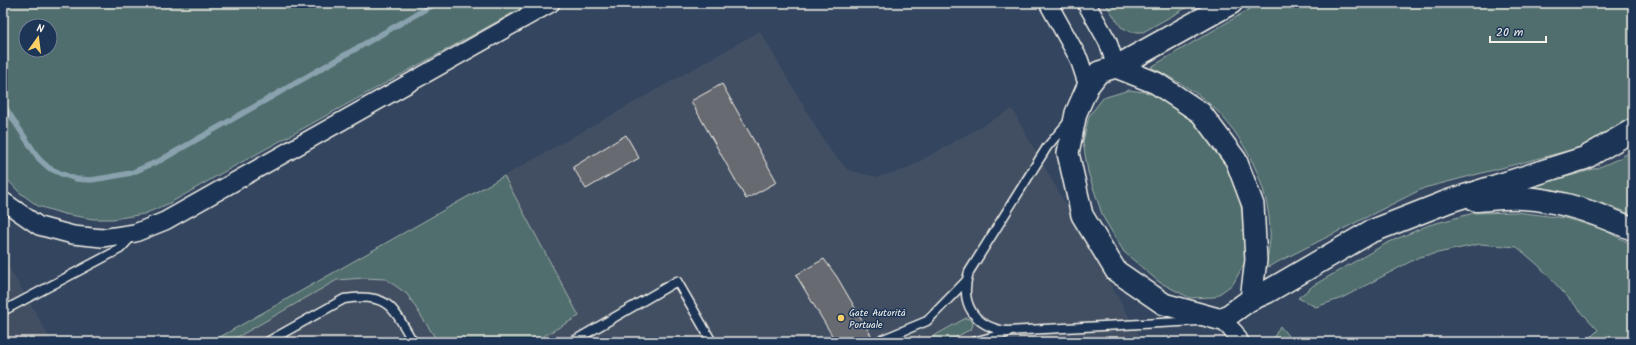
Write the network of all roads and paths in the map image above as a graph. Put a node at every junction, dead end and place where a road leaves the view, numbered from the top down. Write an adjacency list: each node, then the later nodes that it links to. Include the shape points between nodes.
1 (551, 3): 12 (street, via 165,221)
2 (1048, 3): 6 (street, via 1079,59)
3 (1086, 3): 5 (street, via 1108,42)
4 (1231, 3): 5 (highway)
5 (1116, 67): 6 (street, via 1099,72); 14 (street, via 1156,83 1201,113 1236,160 1253,205 1256,260)
6 (1088, 86): 7 (street)
7 (1076, 113): 13 (lane, via 1047,147 973,263); 16 (street, via 1068,153 1082,215 1116,271 1164,304)
8 (1633, 130): 10 (highway, via 1585,158)
9 (3, 201): 12 (street, via 39,226 73,235 102,238)
10 (1449, 201): 11 (highway, via 1522,198 1555,201); 14 (highway, via 1370,232)
11 (1633, 228)
12 (135, 233): 15 (lane, via 120,249)
13 (966, 281): 17 (lane, via 966,297 978,319 997,330); 18 (lane, via 927,321)
14 (1251, 299): 16 (street)
15 (3, 311)
16 (1222, 320): 17 (lane); 24 (street)
17 (1015, 330): 23 (lane)
18 (882, 340)
19 (267, 342): 20 (lane, via 344,299 355,297 371,297 389,304)
20 (413, 342)
21 (572, 342): 22 (lane, via 677,281)
22 (712, 342)
23 (973, 342)
24 (1240, 342)

